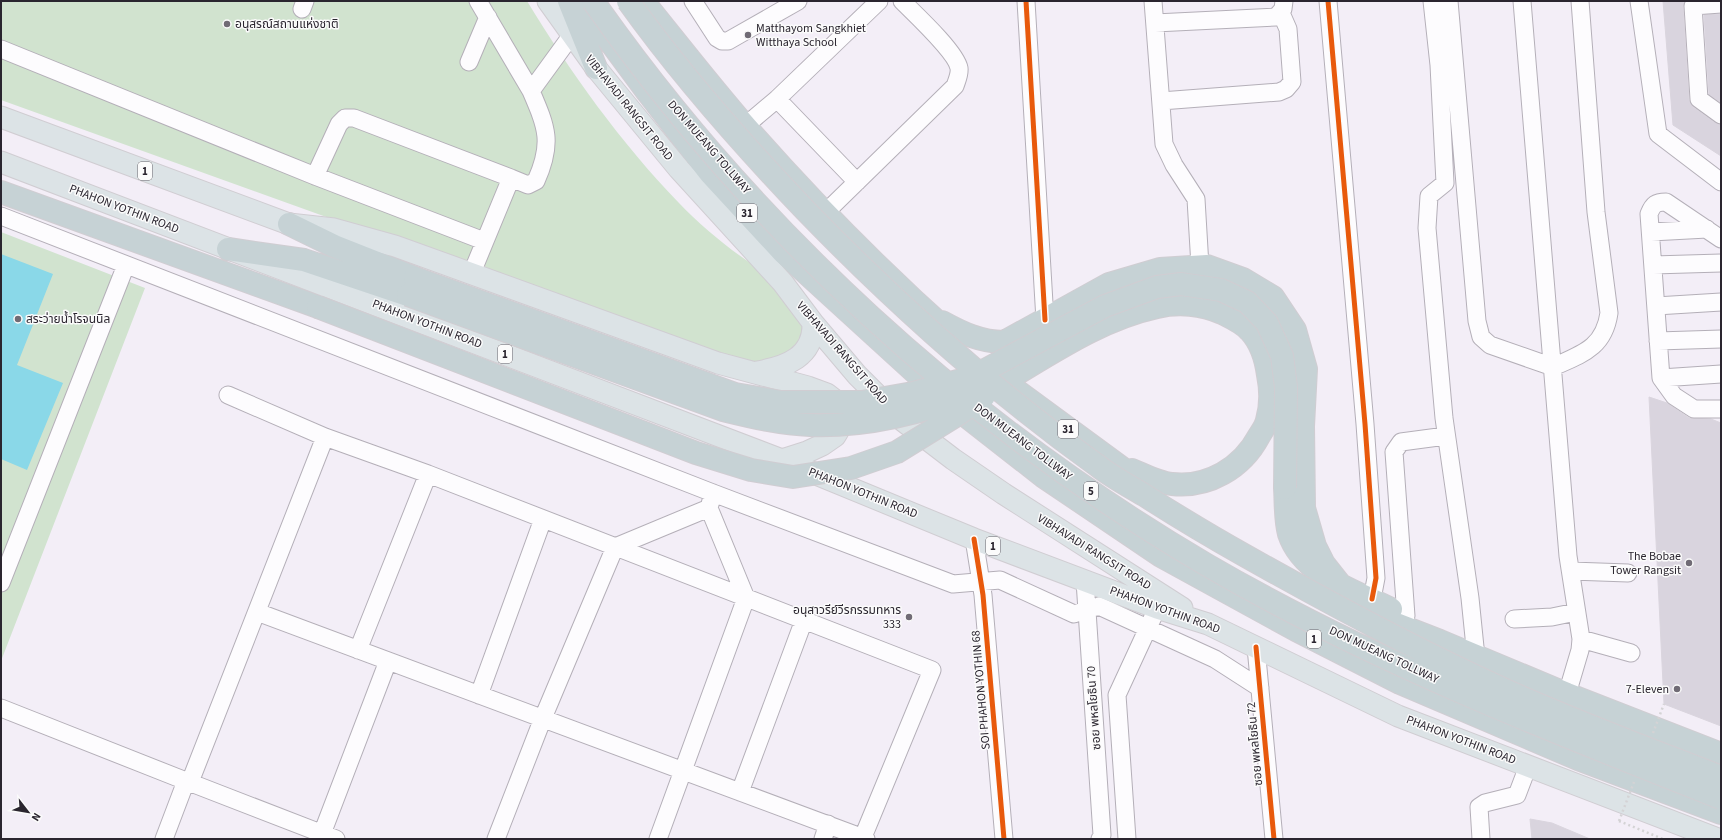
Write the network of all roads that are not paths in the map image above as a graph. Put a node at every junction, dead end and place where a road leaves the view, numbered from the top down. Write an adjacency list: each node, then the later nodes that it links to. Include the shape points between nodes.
1 (478, 1): 23 (street)
2 (548, 1): 25 (main road, VIBHAVADI RANGSIT ROAD / 31)
3 (568, 1): 29 (highway)
4 (580, 1): 69 (highway, VIBHAVADI RANGSIT ROAD / 31, via 648,93 716,178 783,252)
5 (593, 1): 115 (highway, DON MUEANG TOLLWAY / 5, bridge, via 671,104 734,178 805,253 956,391 1050,462 1119,510 1195,557 1299,615 1549,730)
6 (628, 1): 112 (highway, DON MUEANG TOLLWAY / 5, bridge, via 688,80 754,157 829,235 907,311 1000,392 1100,468 1202,531 1306,590 1416,647 1518,696)
7 (643, 1): 28 (highway, 31)
8 (656, 1): 28 (main road, 31)
9 (693, 1): 10 (street, via 722,41 728,41)
10 (798, 1)
11 (879, 1): 31 (street)
12 (902, 1): 39 (street, via 953,55 959,68 958,78 955,86)
13 (1026, 1): 59 (street)
14 (1153, 1): 24 (street)
15 (1328, 1): 87 (street, via 1366,440 1376,578)
16 (1432, 1): 71 (street, via 1444,183 1429,196 1427,228)
17 (1449, 1): 63 (street, via 1477,321 1481,337 1490,345)
18 (1522, 1): 63 (street)
19 (1580, 1): 63 (street, via 1596,212 1609,312 1607,325 1601,337 1586,353)
20 (1639, 1): 40 (street, via 1658,134)
21 (1720, 3): 33 (street, via 1693,6 1699,99)
22 (1282, 7): 24 (street, via 1276,17); 32 (street, via 1288,29 1292,82 1286,89 1279,92)
23 (488, 17): 27 (street); 30 (street)
24 (1155, 23): 32 (street)
25 (571, 36): 29 (main road, VIBHAVADI RANGSIT ROAD / 31); 30 (street)
26 (1, 49): 37 (street)
27 (469, 62)
28 (695, 66): 35 (highway, 31)
29 (596, 68): 60 (main road, VIBHAVADI RANGSIT ROAD / 31, via 679,169 783,283)
30 (531, 91): 38 (street, via 543,119 547,138 544,162 536,182 528,185)
31 (776, 99): 35 (street); 39 (street)
32 (1161, 101): 53 (street, via 1164,144 1196,199)
33 (1721, 115)
34 (1, 117): 44 (main road, 1)
35 (745, 126): 42 (highway, 31)
36 (1, 162): 49 (main road, PHAHON YOTHIN ROAD / 1)
37 (315, 176): 38 (street, via 339,124 345,118 354,118); 48 (street)
38 (511, 178): 48 (street)
39 (857, 182): 42 (street)
40 (1721, 182)
41 (1, 192): 67 (highway, bridge, via 318,307 696,453 751,470 793,477 851,468 897,452 957,415)
42 (825, 213): 58 (highway, 31)
43 (1, 216): 51 (street)
44 (289, 224): 54 (main road, 1, via 340,231 395,246); 55 (highway)
45 (1707, 230): 46 (street); 46 (street, via 1666,202 1656,202 1649,214); 47 (street)
46 (1651, 232): 52 (street)
47 (1721, 239)
48 (484, 241): 54 (street)
49 (228, 249): 55 (highway, via 304,260); 73 (main road, PHAHON YOTHIN ROAD / 1)
50 (1721, 263): 52 (street)
51 (126, 265): 76 (street); 84 (street)
52 (1653, 265): 57 (street)
53 (1200, 266): 59 (highway, via 1160,269 1109,284); 85 (highway, via 1207,266 1243,279 1273,297 1294,330 1306,370 1303,426 1304,508 1315,546 1324,564)
54 (471, 275): 64 (main road, 1, via 718,363)
55 (411, 286): 67 (highway, bridge, via 723,410 769,421 810,425 851,424 889,418 935,408); 85 (highway, bridge, via 735,394 781,402 862,402 913,394 972,377 1105,306 1157,287 1181,284 1220,290 1247,302 1267,323 1282,356 1286,387 1286,520 1294,546 1303,558 1312,567)
56 (1721, 302): 57 (street)
57 (1656, 306): 62 (street)
58 (932, 318): 59 (highway, via 989,342 1004,342); 74 (highway, 31, via 997,376)
59 (1045, 320)
60 (813, 323): 64 (main road, 1, via 813,335 808,346 798,357 785,365); 95 (main road, VIBHAVADI RANGSIT ROAD / 31, via 902,420 953,459 1068,536)
61 (1721, 339): 62 (street)
62 (1658, 341): 66 (street)
63 (1553, 367): 80 (street)
64 (753, 373): 73 (main road, via 827,394 840,404 844,413 835,436 807,452)
65 (1721, 374): 66 (street)
66 (1661, 378): 70 (street, via 1674,396 1694,409)
67 (1008, 379): 74 (highway, via 1109,322 1158,306 1184,304 1211,309 1236,320 1250,330 1261,347 1270,386 1267,421 1253,447 1240,461 1223,474 1206,482 1187,485 1170,484)
68 (228, 395): 72 (street)
69 (943, 398): 116 (highway, 1, via 1044,477 1161,556 1296,630 1400,683 1476,717)
70 (1721, 409)
71 (1446, 436): 92 (street, via 1401,442 1394,452); 102 (street)
72 (325, 437): 75 (street); 90 (street)
73 (782, 460): 78 (main road, PHAHON YOTHIN ROAD / 1)
74 (1110, 461): 98 (highway, via 1178,508 1310,587 1364,612)
75 (428, 474): 77 (street); 100 (street)
76 (711, 500): 79 (street); 82 (street, via 952,584); 86 (street)
77 (543, 519): 79 (street); 105 (street)
78 (974, 539): 82 (street, SOI PHAHON YOTHIN 68); 83 (main road, PHAHON YOTHIN ROAD / 1)
79 (615, 547): 86 (street); 108 (street)
80 (1571, 571): 81 (street); 91 (street)
81 (1628, 573)
82 (981, 581): 89 (street, via 1000,580 1074,614); 125 (street, SOI PHAHON YOTHIN 68)
83 (1085, 581): 88 (main road, PHAHON YOTHIN ROAD / 1); 89 (street, ซอย พหลโยธิน 70)
84 (1, 583)
85 (1339, 583): 87 (highway)
86 (746, 598): 94 (street); 111 (street)
87 (1372, 599): 92 (highway)
88 (1157, 608): 95 (main road, PHAHON YOTHIN ROAD / 1); 96 (street)
89 (1087, 610): 96 (street, via 1099,606); 119 (street, ซอย พหลโยธิน 70)
90 (257, 612): 100 (street); 113 (street)
91 (1576, 612): 93 (street, via 1552,617); 97 (street)
92 (1406, 616): 98 (highway)
93 (1514, 619)
94 (804, 620): 114 (street); 121 (street, via 932,670)
95 (1208, 624): 99 (main road, PHAHON YOTHIN ROAD / 1)
96 (1148, 628): 104 (street, via 1215,659); 126 (street, via 1117,695)
97 (1581, 639): 101 (street); 106 (street)
98 (1440, 641): 102 (highway)
99 (1256, 648): 104 (street, ซอย พหลโยธิน 72); 110 (main road, PHAHON YOTHIN ROAD / 1, via 1398,716)
100 (358, 650): 103 (street)
101 (1631, 653)
102 (1476, 657): 106 (highway)
103 (388, 661): 105 (street); 118 (street)
104 (1260, 688): 127 (street, ซอย พหลโยธิน 72)
105 (478, 694): 108 (street)
106 (1567, 694): 109 (highway)
107 (1, 708): 113 (street)
108 (543, 718): 111 (street); 123 (street)
109 (1721, 754)
110 (1528, 766): 120 (main road, PHAHON YOTHIN ROAD / 1); 128 (street, via 1517,794 1479,807)
111 (683, 770): 114 (street); 124 (street)
112 (1721, 777)
113 (188, 782): 118 (street); 122 (street)
114 (740, 792): 117 (street)
115 (1721, 798)
116 (1721, 814)
117 (826, 832): 121 (street)
118 (326, 837)
119 (1101, 837)
120 (1707, 837)
121 (864, 838)
122 (164, 839)
123 (496, 839)
124 (658, 839)
125 (1004, 839)
126 (1127, 839)
127 (1274, 839)
128 (1481, 839)

